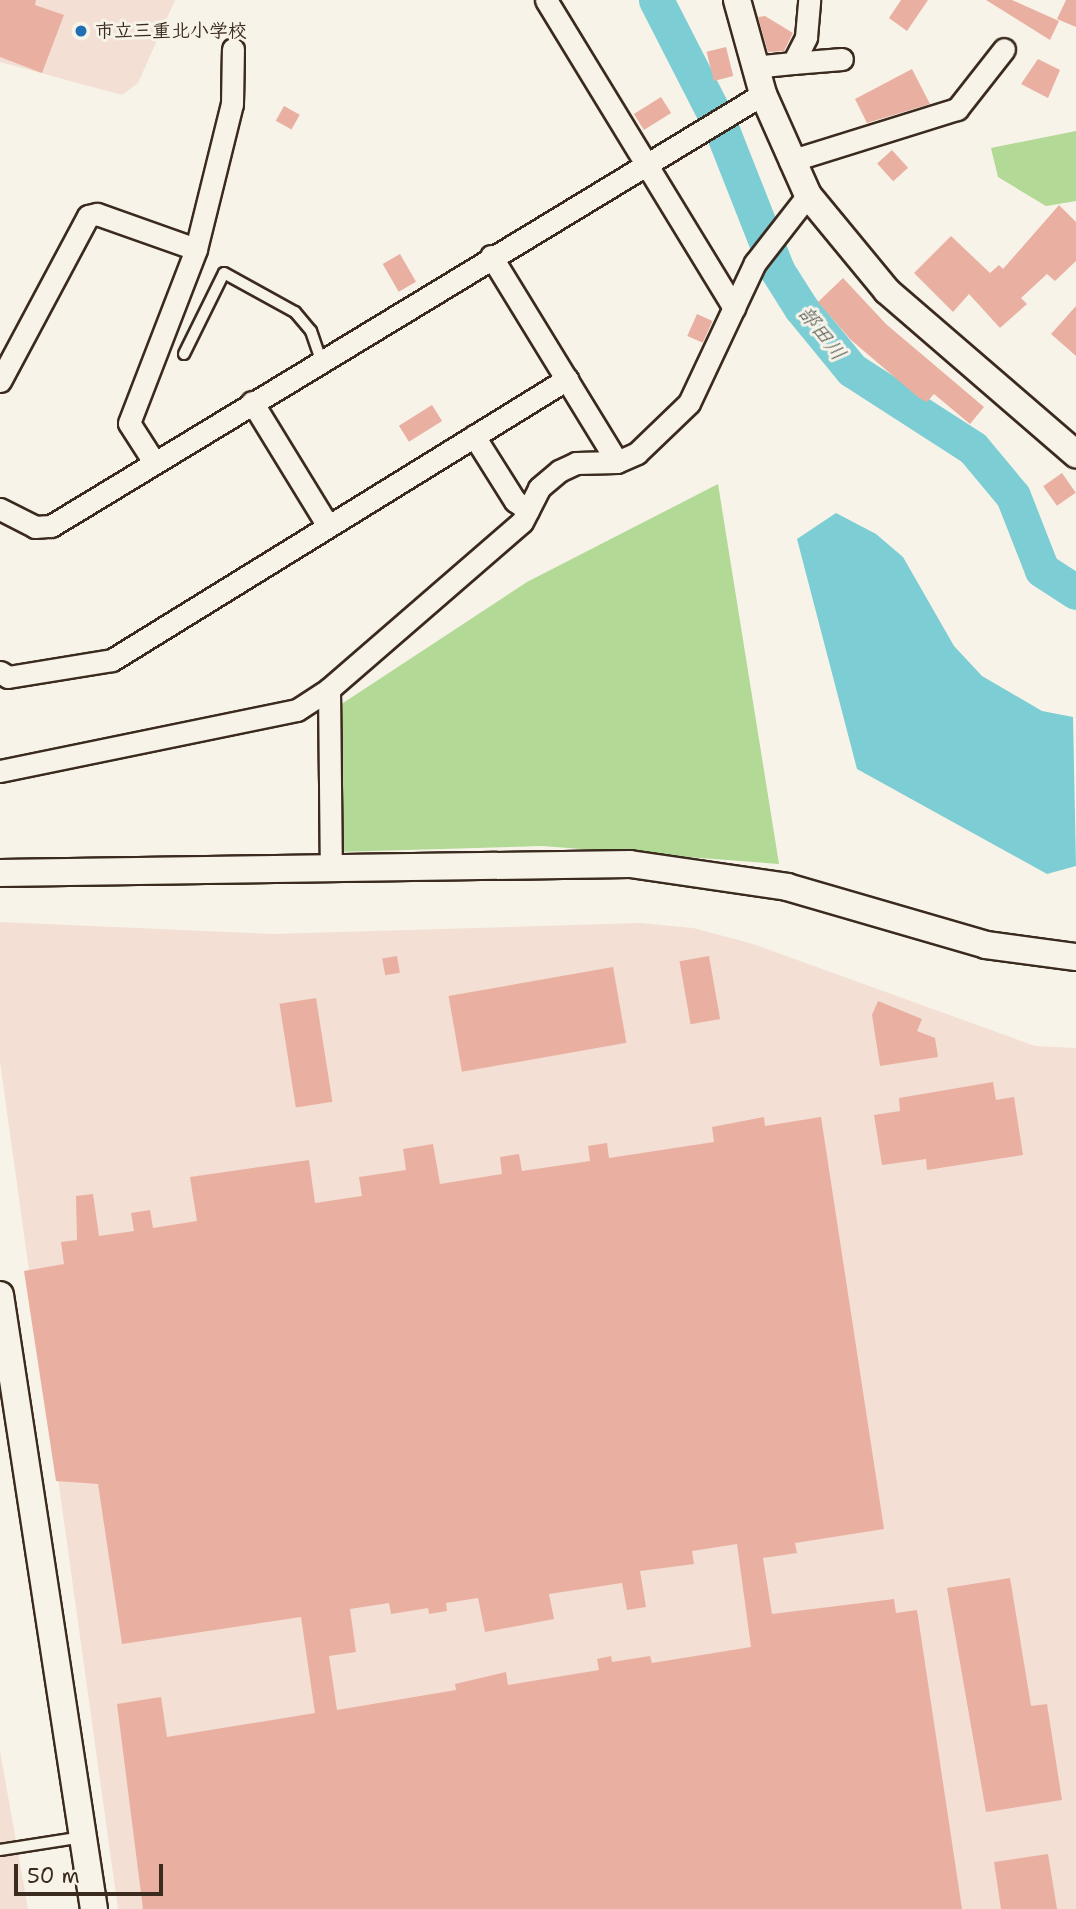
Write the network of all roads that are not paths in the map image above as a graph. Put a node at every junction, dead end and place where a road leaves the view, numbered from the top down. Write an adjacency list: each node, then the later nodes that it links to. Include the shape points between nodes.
1 (546, 0): 10 (street)
2 (737, 0): 8 (street)
3 (809, 0): 7 (street, via 806,37)
4 (233, 49): 13 (street, via 232,104)
5 (1004, 49): 11 (street, via 957,109)
6 (842, 59): 7 (street)
7 (793, 63): 8 (street)
8 (753, 66): 9 (street)
9 (763, 94): 10 (street); 11 (street)
10 (645, 161): 14 (street); 15 (street)
11 (790, 161): 12 (street)
12 (808, 195): 15 (street, via 755,262); 22 (street, via 887,290)
13 (196, 249): 19 (street, via 97,214 88,216); 23 (street, via 129,423)
14 (491, 256): 17 (street); 18 (street)
15 (734, 308): 24 (street, via 690,403 637,453)
16 (184, 354): 17 (lane, via 224,273 295,312 311,331)
17 (321, 360): 20 (street)
18 (567, 380): 21 (street); 24 (street)
19 (0, 381)
20 (252, 402): 23 (street); 27 (street)
21 (474, 436): 26 (street, via 515,501); 27 (street)
22 (1076, 454)
23 (154, 462): 25 (street, via 51,526 35,527)
24 (617, 463): 26 (street, via 576,463 559,471 539,488)
25 (0, 509)
26 (528, 510): 29 (street, via 522,523)
27 (328, 526): 28 (street, via 112,660 8,677)
28 (0, 672)
29 (329, 689): 30 (street, via 297,710); 31 (street)
30 (0, 771)
31 (331, 868): 32 (street); 33 (street, via 572,862 704,872 787,887 986,945)
32 (0, 873)
33 (1076, 957)
34 (0, 1295): 35 (street)
35 (7, 1390): 36 (street)
36 (83, 1837): 37 (lane); 38 (street)
37 (0, 1850)
38 (93, 1909)

